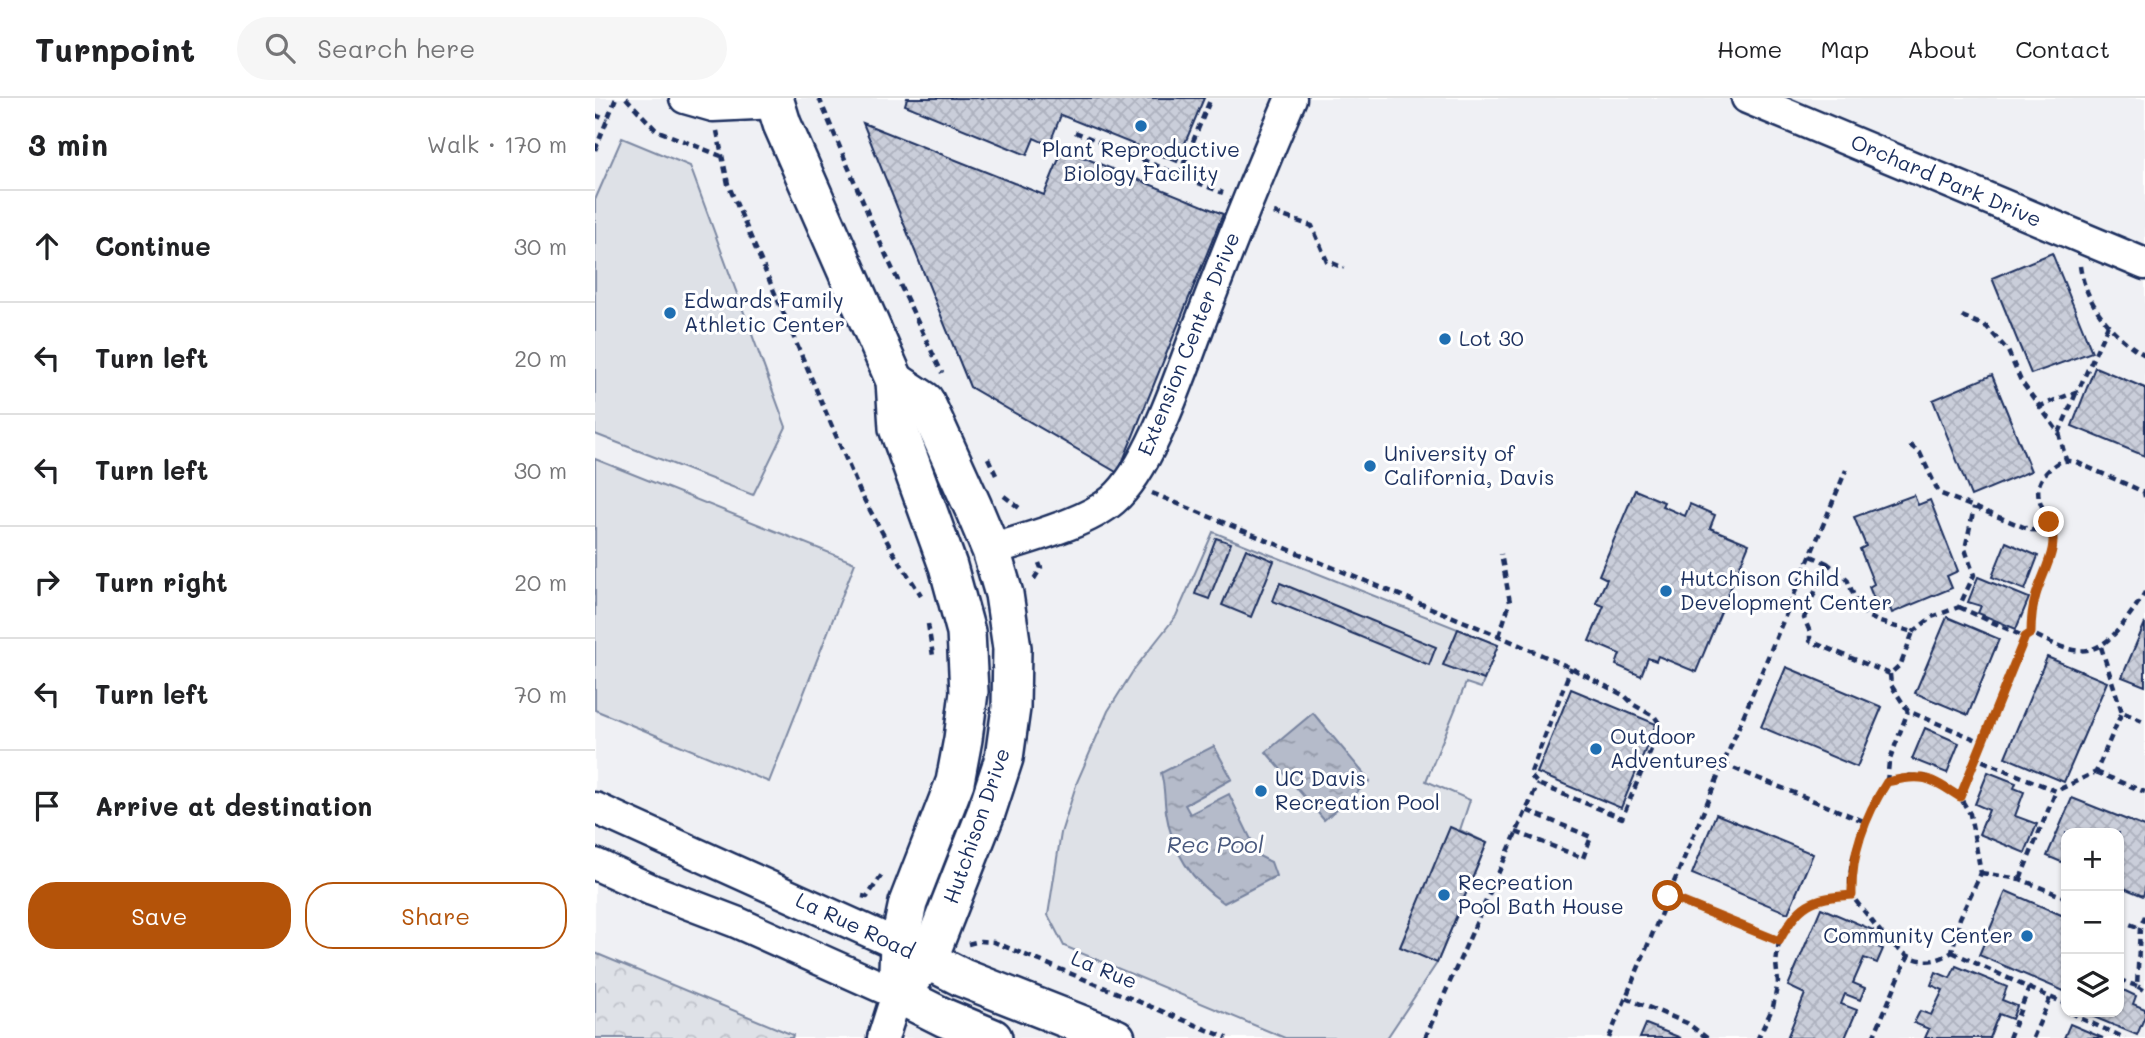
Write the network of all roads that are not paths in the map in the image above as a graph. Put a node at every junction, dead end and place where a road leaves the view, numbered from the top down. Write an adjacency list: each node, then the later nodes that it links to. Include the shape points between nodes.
1 (685, 98): 4 (street, via 713,106)
2 (1291, 98): 7 (street, Extension Center Drive, via 1162,421 1128,485 1086,517)
3 (1747, 98): 5 (street, Orchard Park Drive)
4 (775, 100): 6 (main road, Hutchison Drive)
5 (2145, 264)
6 (895, 381): 7 (main road, Hutchison Drive, via 925,401); 10 (main road, Hutchison Drive, via 898,428 948,566 966,632 969,692 955,782 908,903)
7 (991, 550): 10 (main road, Hutchison Drive, via 1012,648 1004,758 986,813)
8 (595, 808): 10 (street, La Rue Road)
9 (595, 864): 11 (street, La Rue Road)
10 (913, 953): 11 (main road, Hutchison Drive); 14 (main road, La Rue Road, via 963,978)
11 (897, 994): 12 (street, Hutchison Drive); 13 (main road, La Rue Road)
12 (883, 1038)
13 (993, 1038)
14 (1117, 1038)

